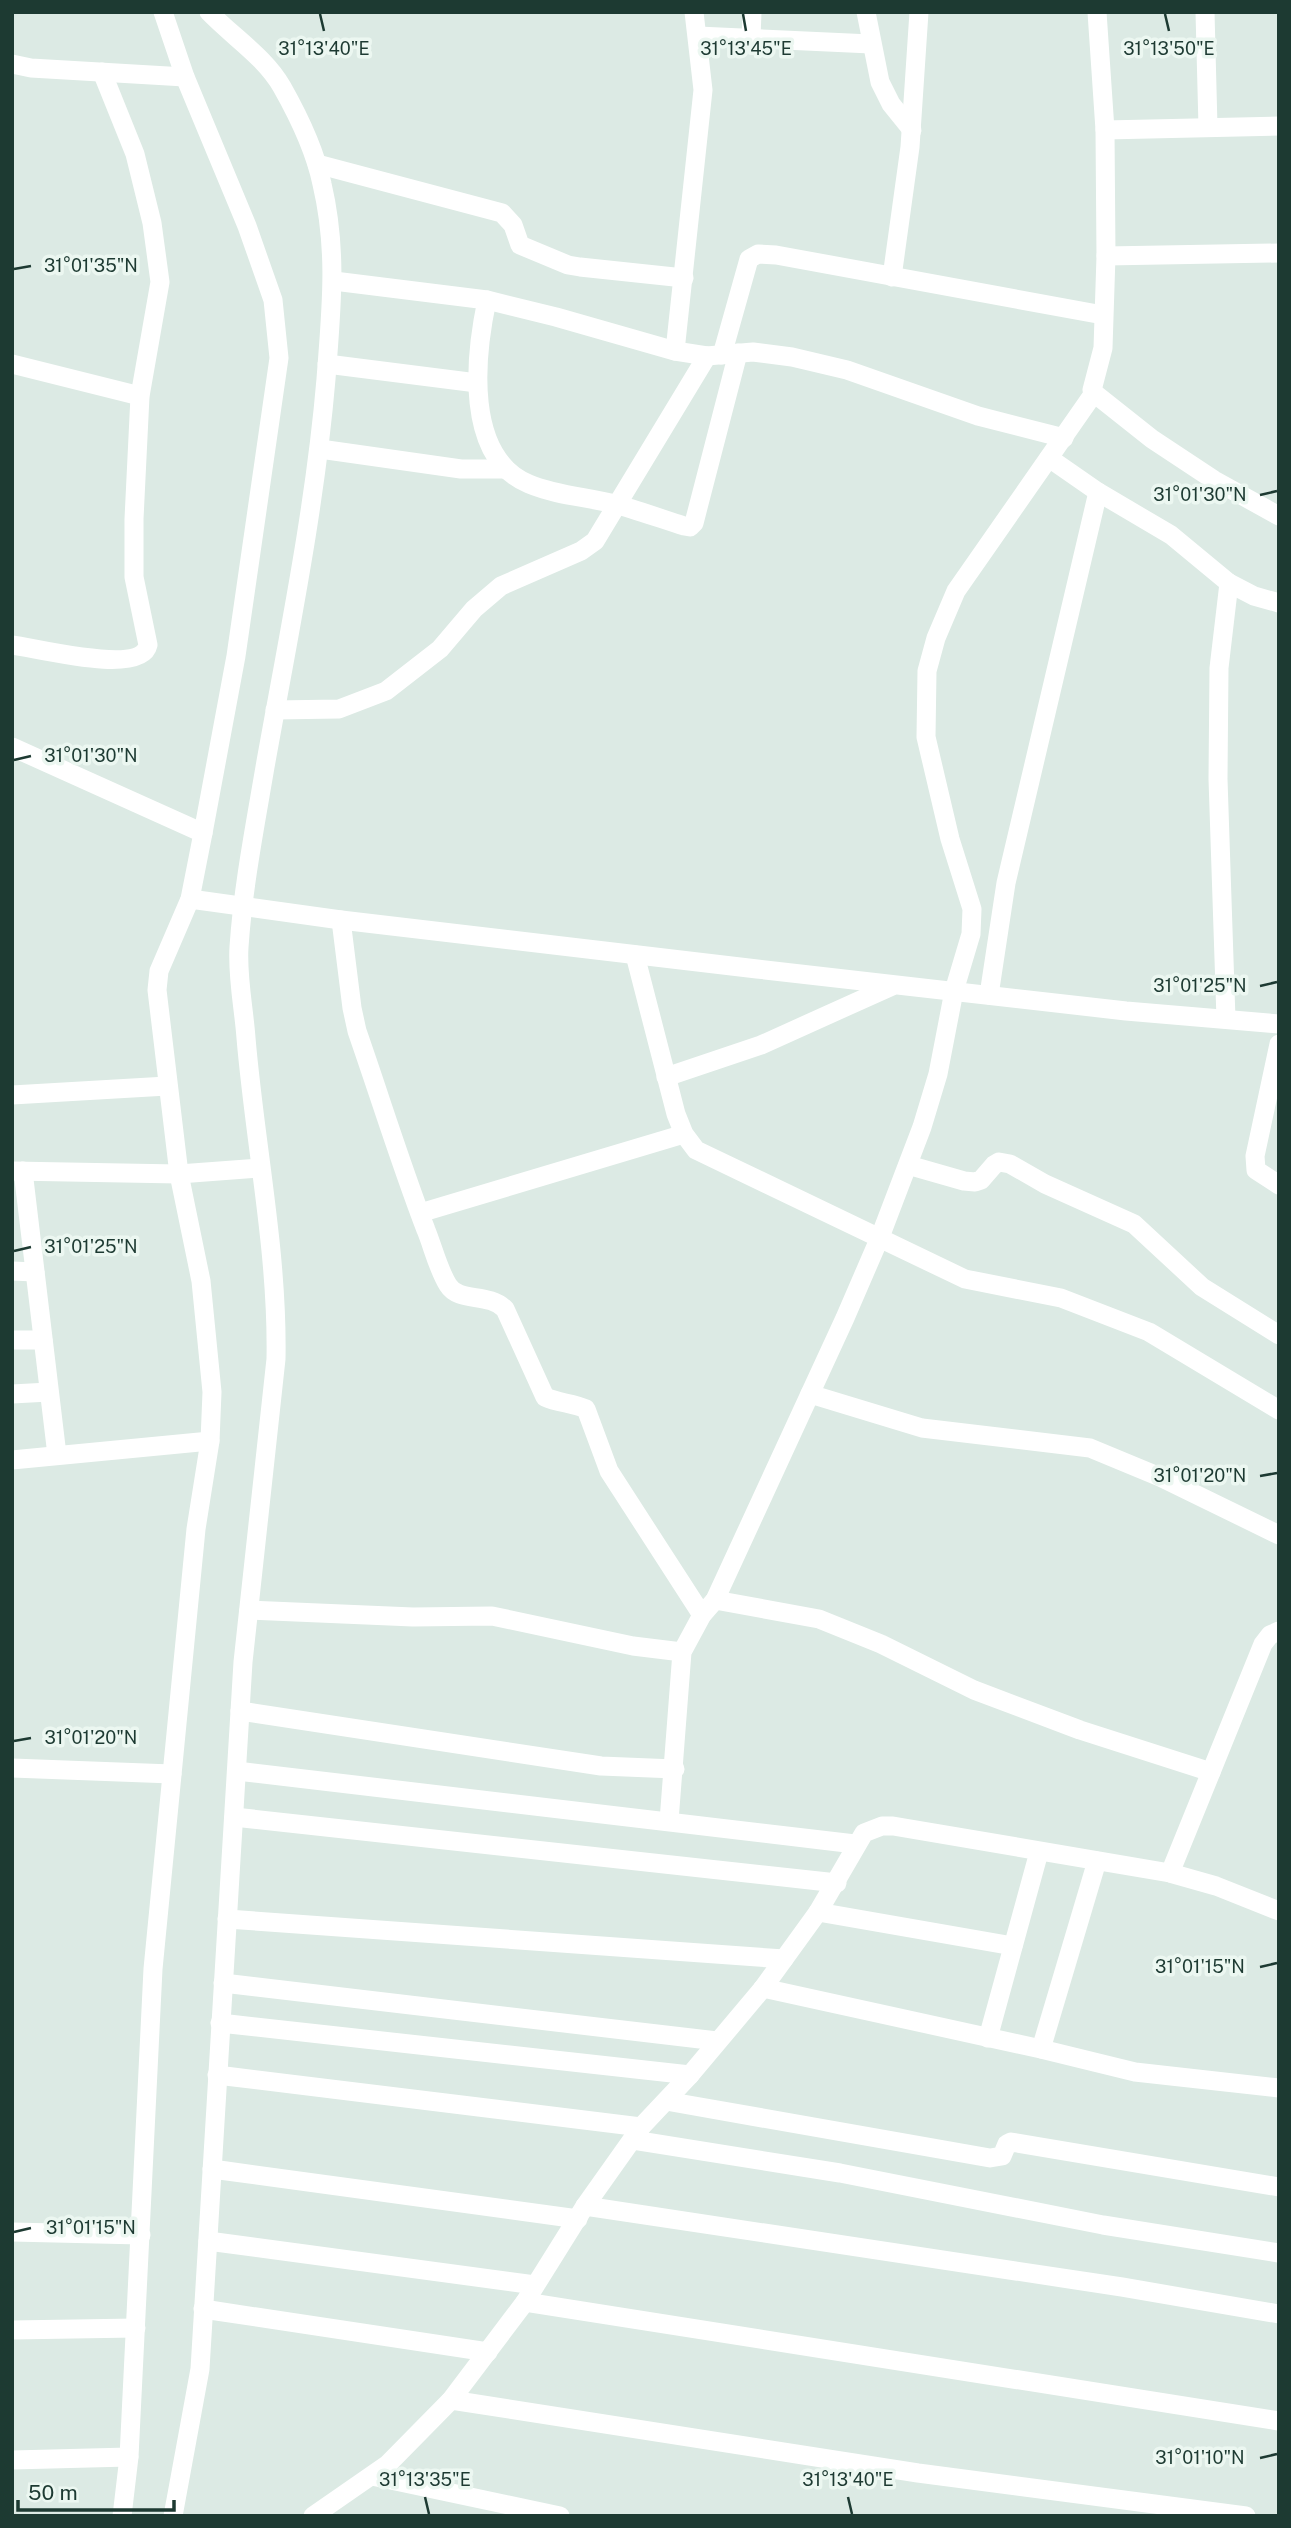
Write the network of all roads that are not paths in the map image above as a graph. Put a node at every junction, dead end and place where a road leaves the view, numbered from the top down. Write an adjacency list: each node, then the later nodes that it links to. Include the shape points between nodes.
1 (163, 12): 14 (street)
2 (209, 12): 19 (street, via 264,61 280,83)
3 (694, 12): 9 (street)
4 (752, 12): 10 (street)
5 (866, 12): 11 (street)
6 (919, 12): 17 (street)
7 (1097, 12): 18 (street)
8 (1205, 12): 16 (street)
9 (698, 36): 10 (street); 23 (street, via 703,90)
10 (751, 38): 11 (street)
11 (871, 44): 17 (street, via 880,82)
12 (12, 64): 13 (street)
13 (102, 72): 14 (street); 33 (street, via 135,154 160,282)
14 (184, 77): 46 (street, via 274,300 279,358 236,656)
15 (1279, 126): 16 (street)
16 (1208, 127): 18 (street)
17 (912, 130): 22 (street)
18 (1105, 130): 21 (street)
19 (317, 164): 23 (street, via 502,213 513,225 520,245 568,264); 24 (street, via 330,225)
20 (1279, 253): 21 (street)
21 (1106, 256): 26 (street)
22 (892, 277): 26 (street); 28 (street, via 776,255 749,258)
23 (684, 278): 27 (street)
24 (334, 281): 25 (street); 30 (street)
25 (487, 300): 27 (street); 31 (street, via 478,338)
26 (1103, 315): 32 (street)
27 (675, 351): 28 (street)
28 (722, 355): 34 (street, via 753,352 847,369 978,416); 39 (street); 39 (street, via 706,481 692,526)
29 (12, 364): 33 (street)
30 (327, 364): 31 (street); 35 (street)
31 (477, 383): 37 (street, via 489,443)
32 (1094, 393): 34 (street); 40 (street, via 1214,480)
33 (140, 396): 43 (street, via 134,577 146,651 120,661)
34 (1064, 438): 36 (street)
35 (320, 449): 37 (street, via 461,469); 44 (street)
36 (1049, 458): 38 (street); 52 (street, via 956,592 927,671 926,737 972,909 971,934)
37 (506, 469): 39 (street, via 528,484)
38 (1098, 492): 41 (street, via 1171,535); 53 (street, via 1006,883)
39 (617, 504): 44 (street, via 595,541 500,586 440,649 386,691 338,709)
40 (1279, 516)
41 (1229, 583): 42 (street); 54 (street, via 1219,668)
42 (1279, 603)
43 (12, 645)
44 (275, 710): 48 (street)
45 (12, 747): 46 (street)
46 (203, 833): 47 (street)
47 (190, 899): 48 (street); 58 (street, via 159,971)
48 (244, 905): 49 (street); 62 (street, via 239,950)
49 (341, 920): 50 (street); 66 (street, via 357,1031)
50 (635, 955): 51 (street); 57 (street)
51 (894, 985): 52 (street); 57 (street, via 761,1045)
52 (954, 991): 53 (street); 61 (street, via 938,1074)
53 (989, 995): 54 (street)
54 (1226, 1020): 55 (street)
55 (1279, 1024)
56 (1279, 1044): 65 (street, via 1255,1156 1256,1170)
57 (666, 1077): 60 (street)
58 (167, 1086): 59 (street); 64 (street)
59 (12, 1095)
60 (684, 1134): 66 (street); 67 (street, via 707,1156)
61 (908, 1165): 67 (street); 70 (street, via 975,1181 999,1162 1010,1164 1134,1224 1202,1287)
62 (260, 1168): 64 (street); 82 (street, via 277,1312 276,1359)
63 (18, 1171): 64 (street); 69 (street)
64 (179, 1174): 77 (street, via 201,1281 212,1392)
65 (1279, 1185)
66 (420, 1213): 81 (street, via 448,1285 462,1296 482,1297 505,1309 545,1397 586,1409 609,1471)
67 (880, 1237): 75 (street); 76 (street, via 965,1279 1061,1298 1149,1332)
68 (12, 1271): 69 (street)
69 (35, 1272): 72 (street)
70 (1279, 1335)
71 (12, 1340): 72 (street)
72 (43, 1340): 73 (street)
73 (49, 1392): 74 (street); 78 (street)
74 (12, 1394)
75 (810, 1394): 80 (street, via 922,1428 1090,1448); 81 (street)
76 (1279, 1410)
77 (210, 1441): 78 (street); 90 (street, via 196,1529)
78 (57, 1455): 79 (street)
79 (12, 1460)
80 (1279, 1535)
81 (709, 1607): 84 (street); 89 (street, via 819,1619 974,1690)
82 (249, 1610): 84 (street, via 492,1616); 85 (street)
83 (1279, 1631): 89 (street, via 1263,1644)
84 (682, 1652): 87 (street)
85 (240, 1711): 87 (street, via 601,1766); 88 (street)
86 (12, 1768): 90 (street)
87 (675, 1769): 92 (street)
88 (237, 1771): 91 (street); 92 (street)
89 (1211, 1772): 96 (street)
90 (172, 1774): 118 (street, via 153,1969)
91 (234, 1817): 97 (street); 100 (street)
92 (669, 1821): 93 (street)
93 (855, 1844): 94 (street, via 864,1833 882,1826); 97 (street)
94 (1039, 1852): 95 (street); 101 (street)
95 (1097, 1861): 96 (street); 108 (street)
96 (1170, 1874): 98 (street)
97 (837, 1882): 99 (street)
98 (1279, 1911)
99 (818, 1912): 101 (street); 102 (street)
100 (227, 1919): 102 (street); 103 (street)
101 (1013, 1946): 106 (street)
102 (784, 1959): 104 (street)
103 (222, 1983): 105 (street); 107 (street)
104 (763, 1988): 106 (street); 107 (street)
105 (220, 2023): 109 (street); 110 (street)
106 (988, 2038): 108 (street)
107 (717, 2041): 109 (street)
108 (1041, 2049): 111 (street, via 1135,2072)
109 (690, 2075): 112 (street)
110 (217, 2076): 113 (street); 114 (street)
111 (1279, 2088)
112 (666, 2101): 113 (street); 115 (street, via 990,2158 1002,2156 1011,2142)
113 (637, 2133): 116 (street); 120 (street, via 1103,2225)
114 (212, 2169): 116 (street); 119 (street)
115 (1279, 2187)
116 (582, 2212): 121 (street); 124 (street, via 1108,2285)
117 (12, 2232): 118 (street)
118 (141, 2235): 125 (street)
119 (208, 2241): 121 (street); 123 (street)
120 (1279, 2253)
121 (534, 2285): 122 (street)
122 (525, 2302): 127 (street); 129 (street)
123 (203, 2309): 127 (street); 134 (street, via 200,2370)
124 (1279, 2314)
125 (136, 2328): 126 (street); 130 (street)
126 (12, 2330)
127 (488, 2352): 128 (street)
128 (451, 2400): 132 (street); 137 (street, via 918,2473)
129 (1279, 2421)
130 (129, 2457): 131 (street); 133 (street)
131 (12, 2460)
132 (372, 2476): 135 (street); 136 (street)
133 (122, 2516)
134 (173, 2516)
135 (313, 2516)
136 (560, 2516)
137 (1246, 2516)

